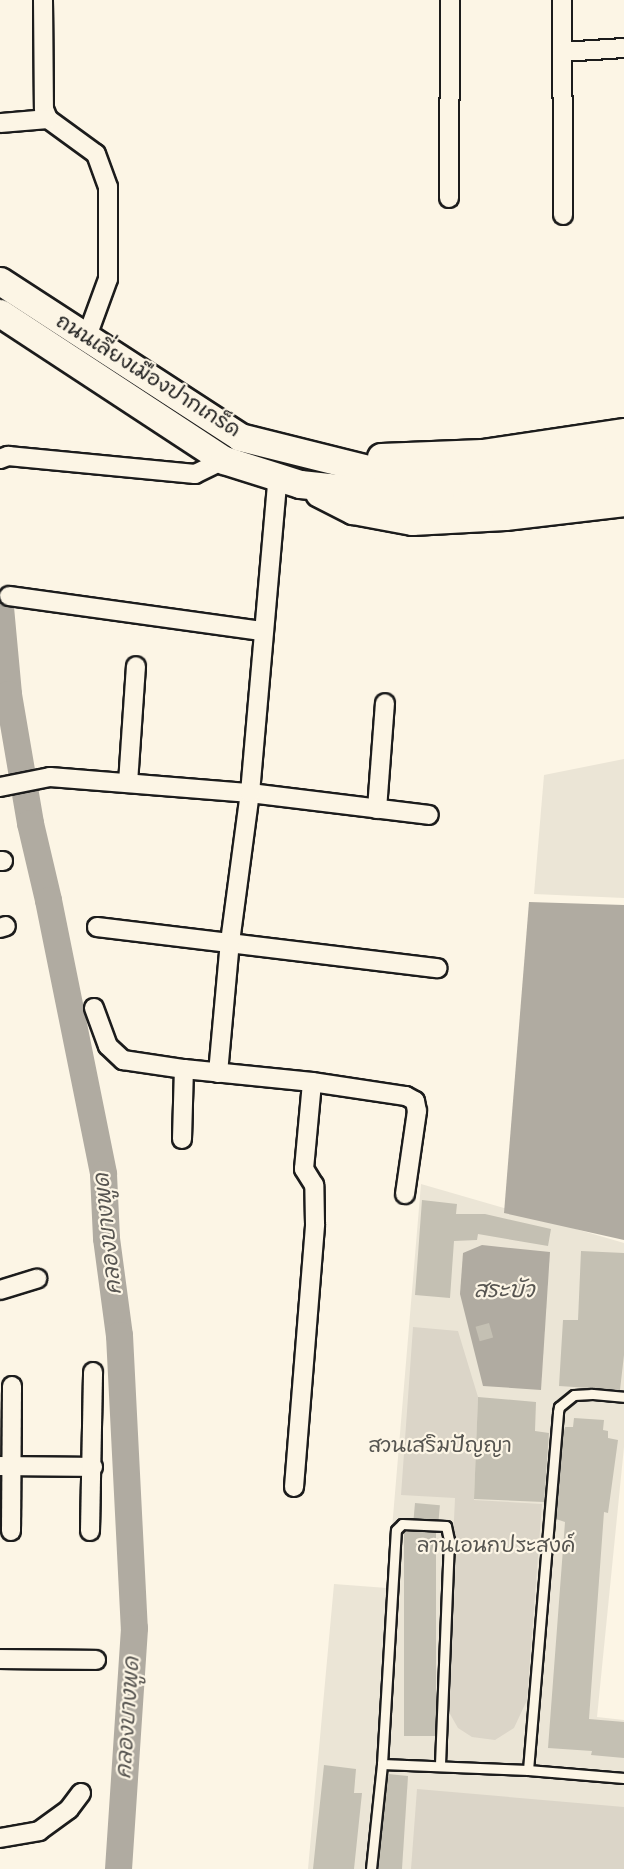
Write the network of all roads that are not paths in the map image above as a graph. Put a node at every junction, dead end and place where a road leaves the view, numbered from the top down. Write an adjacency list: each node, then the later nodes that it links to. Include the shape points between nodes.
1 (43, 0): 6 (street, via 44,109)
2 (450, 0): 8 (street)
3 (562, 0): 5 (street)
4 (624, 48): 5 (street)
5 (562, 52): 9 (street)
6 (48, 119): 7 (street); 12 (street, via 96,154 108,187 108,279)
7 (0, 123)
8 (449, 198)
9 (563, 214)
10 (0, 282): 12 (main road, ถนนเลี่ยงเมืองปากเกร็ด)
11 (0, 313): 17 (main road, ถนนเลี่ยงเมืองปากเกร็ด)
12 (86, 339): 16 (main road, ถนนเลี่ยงเมืองปากเกร็ด, via 240,436)
13 (624, 432): 16 (main road, via 482,453)
14 (4, 457): 17 (street, via 195,474)
15 (624, 457): 16 (main road, ถนนเลี่ยงเมืองปากเกร็ด, via 458,476 392,475)
16 (322, 458)
17 (224, 460): 19 (main road, ถนนเลี่ยงเมืองปากเกร็ด)
18 (624, 476): 19 (main road, ถนนเลี่ยงเมืองปากเกร็ด, via 466,495 397,494)
19 (289, 480): 20 (main road, via 353,510 412,521 505,516); 22 (street)
20 (624, 502)
21 (9, 596): 22 (street)
22 (262, 631): 27 (street)
23 (136, 666): 25 (street)
24 (385, 703): 28 (street)
25 (128, 783): 26 (street, via 50,777); 27 (street)
26 (1, 787)
27 (250, 793): 28 (street); 31 (street)
28 (377, 809): 29 (street)
29 (429, 815)
30 (97, 927): 31 (street)
31 (230, 942): 32 (street); 35 (street)
32 (438, 968)
33 (94, 1008): 34 (street, via 108,1047 115,1055 123,1060)
34 (184, 1069): 35 (street); 37 (street)
35 (218, 1073): 36 (street)
36 (312, 1082): 38 (street, via 406,1096 415,1101 417,1111); 46 (street, via 304,1170 314,1185 315,1224)
37 (182, 1139)
38 (405, 1194)
39 (37, 1279): 40 (street)
40 (0, 1290)
41 (93, 1372): 45 (street)
42 (12, 1386): 44 (street)
43 (624, 1397): 53 (lane, via 574,1395 558,1412)
44 (5, 1467): 45 (street); 47 (street)
45 (93, 1467): 48 (street)
46 (294, 1487)
47 (11, 1531)
48 (90, 1532)
49 (0, 1659): 50 (street)
50 (96, 1660)
51 (382, 1764): 52 (lane); 52 (lane, via 396,1530 402,1524 446,1526 449,1540); 57 (lane)
52 (440, 1766): 53 (lane)
53 (528, 1770): 54 (lane)
54 (624, 1778)
55 (81, 1793): 56 (street, via 69,1809 39,1832)
56 (0, 1838)
57 (372, 1869)

